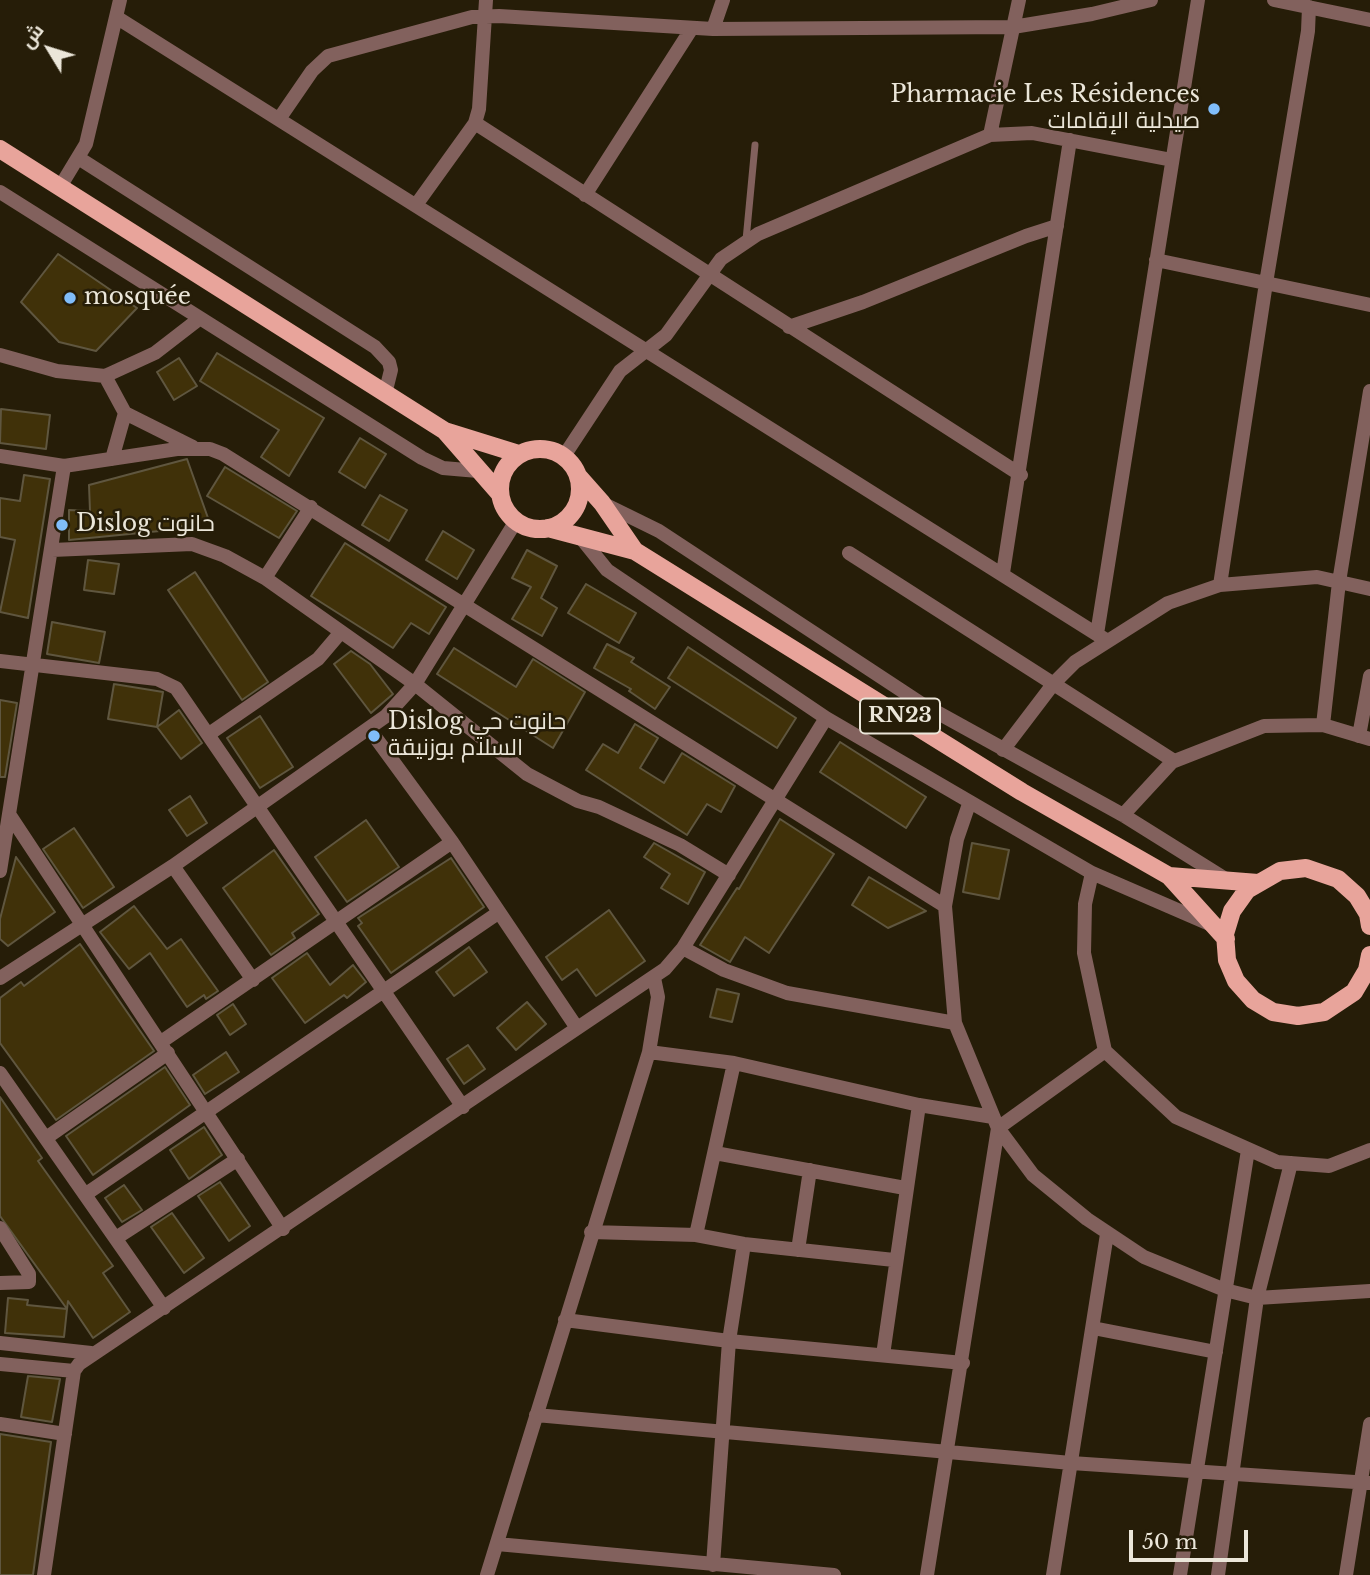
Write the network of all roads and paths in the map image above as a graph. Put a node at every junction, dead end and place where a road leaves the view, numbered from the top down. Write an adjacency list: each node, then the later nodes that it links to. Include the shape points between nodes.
1 (120, 0): 10 (street)
2 (486, 0): 9 (street)
3 (723, 0): 14 (street)
4 (1019, 0): 12 (street)
5 (1151, 0): 12 (street)
6 (1198, 0): 22 (street)
7 (1274, 0): 8 (street)
8 (1309, 7): 11 (street); 33 (street)
9 (484, 16): 13 (street); 15 (street, via 328,56); 16 (street)
10 (116, 17): 15 (street); 21 (street)
11 (1370, 20)
12 (1013, 27): 14 (street); 17 (street)
13 (692, 28): 14 (street); 25 (street)
14 (713, 29)
15 (279, 119): 26 (street)
16 (475, 124): 25 (street); 26 (street)
17 (990, 135): 18 (street, via 1032,133); 29 (street)
18 (1070, 140): 22 (street); 27 (street)
19 (755, 145): 29 (lane)
20 (0, 149): 23 (main road)
21 (80, 159): 23 (street); 41 (street, via 375,347 391,370)
22 (1172, 160): 31 (street)
23 (60, 187): 41 (main road)
24 (0, 192): 35 (street)
25 (584, 195): 32 (street)
26 (416, 205): 37 (street)
27 (1057, 226): 28 (street); 30 (street)
28 (1026, 236): 30 (street); 36 (street)
29 (746, 240): 32 (street)
30 (1054, 251): 51 (street)
31 (1156, 260): 33 (street); 69 (street)
32 (708, 275): 36 (street); 37 (street, via 672,328)
33 (1265, 283): 34 (street); 65 (street)
34 (1370, 305)
35 (199, 319): 39 (street, via 155,353); 50 (street, via 422,458 443,468)
36 (789, 327): 51 (street)
37 (645, 351): 47 (street, via 620,371); 62 (street)
38 (0, 355): 39 (street, via 57,371)
39 (105, 376): 42 (street)
40 (1370, 391): 64 (street)
41 (385, 394): 43 (main road)
42 (125, 413): 44 (street); 48 (street)
43 (445, 431): 45 (main road); 50 (main road)
44 (195, 448): 48 (street); 55 (street, via 223,454)
45 (519, 454): 47 (main road, via 542,448); 53 (main road, via 504,471)
46 (0, 456): 49 (street)
47 (564, 456): 52 (main road, RN23)
48 (112, 459): 49 (street)
49 (64, 466): 59 (street)
50 (478, 471): 53 (main road)
51 (1021, 475): 62 (street)
52 (579, 477): 54 (main road, RN23); 57 (main road, via 578,504 571,515)
53 (500, 494): 56 (main road)
54 (602, 503): 60 (main road, RN23); 80 (street, via 659,531 922,704)
55 (311, 506): 63 (street); 67 (street)
56 (516, 521): 57 (main road, RN23, via 531,528); 67 (street)
57 (548, 528): 58 (main road, RN23)
58 (582, 539): 60 (main road, RN23); 75 (street, via 607,570)
59 (52, 550): 63 (street, via 192,544); 71 (street)
60 (635, 551): 92 (main road, RN23, via 1022,792)
61 (849, 553): 73 (street)
62 (1003, 573): 69 (street)
63 (265, 578): 68 (street)
64 (1339, 582): 65 (street, via 1317,577); 66 (street); 76 (street)
65 (1220, 585): 69 (street, via 1168,603)
66 (1370, 589)
67 (464, 606): 74 (street); 82 (street)
68 (341, 632): 74 (street); 78 (street, via 303,671)
69 (1101, 637): 73 (street)
70 (0, 661): 71 (street)
71 (33, 667): 78 (street, via 167,682 182,694); 85 (street)
72 (1370, 676): 79 (street)
73 (1054, 683): 80 (street); 81 (street)
74 (415, 684): 77 (street); 91 (street, via 527,774 680,845)
75 (826, 718): 82 (street); 83 (street)
76 (1323, 725): 79 (street); 81 (street, via 1264,726)
77 (370, 730): 84 (street); 87 (street)
78 (209, 734): 84 (street)
79 (1365, 737)
80 (1003, 750): 86 (street)
81 (1174, 761): 86 (street)
82 (774, 801): 91 (street); 95 (street)
83 (969, 804): 90 (street); 95 (street, via 957,839)
84 (259, 808): 88 (street); 97 (street)
85 (9, 814): 89 (street); 100 (street)
86 (1123, 815): 93 (street)
87 (452, 842): 96 (street); 97 (street)
88 (173, 866): 100 (street); 106 (street)
89 (0, 871)
90 (1093, 873): 98 (street); 112 (street, via 1085,904 1084,953)
91 (729, 875): 102 (street)
92 (1169, 876): 93 (main road, RN23); 98 (main road, RN23)
93 (1231, 883): 94 (main road, RN23)
94 (1258, 883): 99 (main road, RN23, via 1280,871 1306,869 1338,879 1357,896); 101 (main road, RN23, via 1232,911)
95 (945, 906): 109 (street)
96 (498, 914): 107 (street); 110 (street)
97 (339, 922): 106 (street); 107 (street)
98 (1212, 925): 101 (main road, RN23)
99 (1370, 926)
100 (83, 928): 104 (street); 111 (street)
101 (1226, 939): 108 (main road, RN23, via 1227,960 1236,981 1253,1000 1273,1012 1298,1016 1324,1012)
102 (683, 948): 105 (street); 109 (street, via 723,970 787,993)
103 (1370, 955): 108 (main road, RN23)
104 (0, 978)
105 (654, 978): 110 (street); 113 (street, via 657,1006)
106 (253, 980): 111 (street)
107 (386, 989): 117 (street); 118 (street)
108 (1362, 994)
109 (955, 1023): 119 (street)
110 (577, 1028): 117 (street)
111 (164, 1048): 118 (street); 120 (street)
112 (1105, 1051): 119 (street); 121 (street, via 1176,1117)
113 (649, 1052): 114 (street); 131 (street)
114 (734, 1063): 116 (street); 123 (street)
115 (0, 1073): 120 (street)
116 (919, 1105): 119 (street); 127 (street)
117 (463, 1107): 130 (street)
118 (208, 1113): 124 (street); 128 (street)
119 (996, 1122): 132 (street, via 1033,1175); 150 (street)
120 (46, 1138): 128 (street)
121 (1248, 1150): 125 (street); 139 (street)
122 (1370, 1150): 125 (street, via 1329,1166)
123 (715, 1153): 126 (street); 133 (street)
124 (238, 1158): 130 (street); 134 (street)
125 (1290, 1163): 141 (street)
126 (810, 1170): 127 (street); 136 (street)
127 (905, 1188): 137 (street)
128 (86, 1194): 134 (street)
129 (0, 1228): 138 (street, via 29,1274 29,1282)
130 (283, 1228): 142 (street)
131 (591, 1232): 133 (street); 143 (street)
132 (1107, 1234): 139 (street, via 1144,1257); 144 (street)
133 (696, 1235): 135 (street)
134 (116, 1238): 142 (street)
135 (744, 1244): 136 (street); 145 (street)
136 (798, 1250): 137 (street)
137 (894, 1260): 149 (street)
138 (0, 1283)
139 (1225, 1290): 141 (street); 147 (street)
140 (1370, 1291): 141 (street)
141 (1257, 1298): 161 (street)
142 (164, 1308): 148 (street)
143 (565, 1320): 145 (street); 153 (street)
144 (1093, 1328): 147 (street); 159 (street)
145 (729, 1341): 149 (street); 156 (street)
146 (0, 1343): 148 (street)
147 (1216, 1352): 160 (street)
148 (91, 1353): 152 (street)
149 (883, 1355): 150 (street)
150 (963, 1363): 158 (street)
151 (0, 1364): 152 (street)
152 (74, 1370): 157 (street)
153 (536, 1415): 156 (street); 163 (street)
154 (0, 1423): 157 (street)
155 (1370, 1424): 162 (street)
156 (721, 1432): 158 (street); 164 (street)
157 (65, 1433): 165 (street)
158 (947, 1452): 159 (street); 168 (street)
159 (1071, 1463): 160 (street); 169 (street)
160 (1197, 1472): 161 (street); 170 (street)
161 (1234, 1475): 162 (street); 171 (street)
162 (1366, 1483): 172 (street)
163 (497, 1544): 164 (street); 166 (street)
164 (713, 1565): 167 (street)
165 (44, 1575)
166 (487, 1575)
167 (834, 1575)
168 (927, 1575)
169 (1053, 1575)
170 (1180, 1575)
171 (1218, 1575)
172 (1346, 1575)

